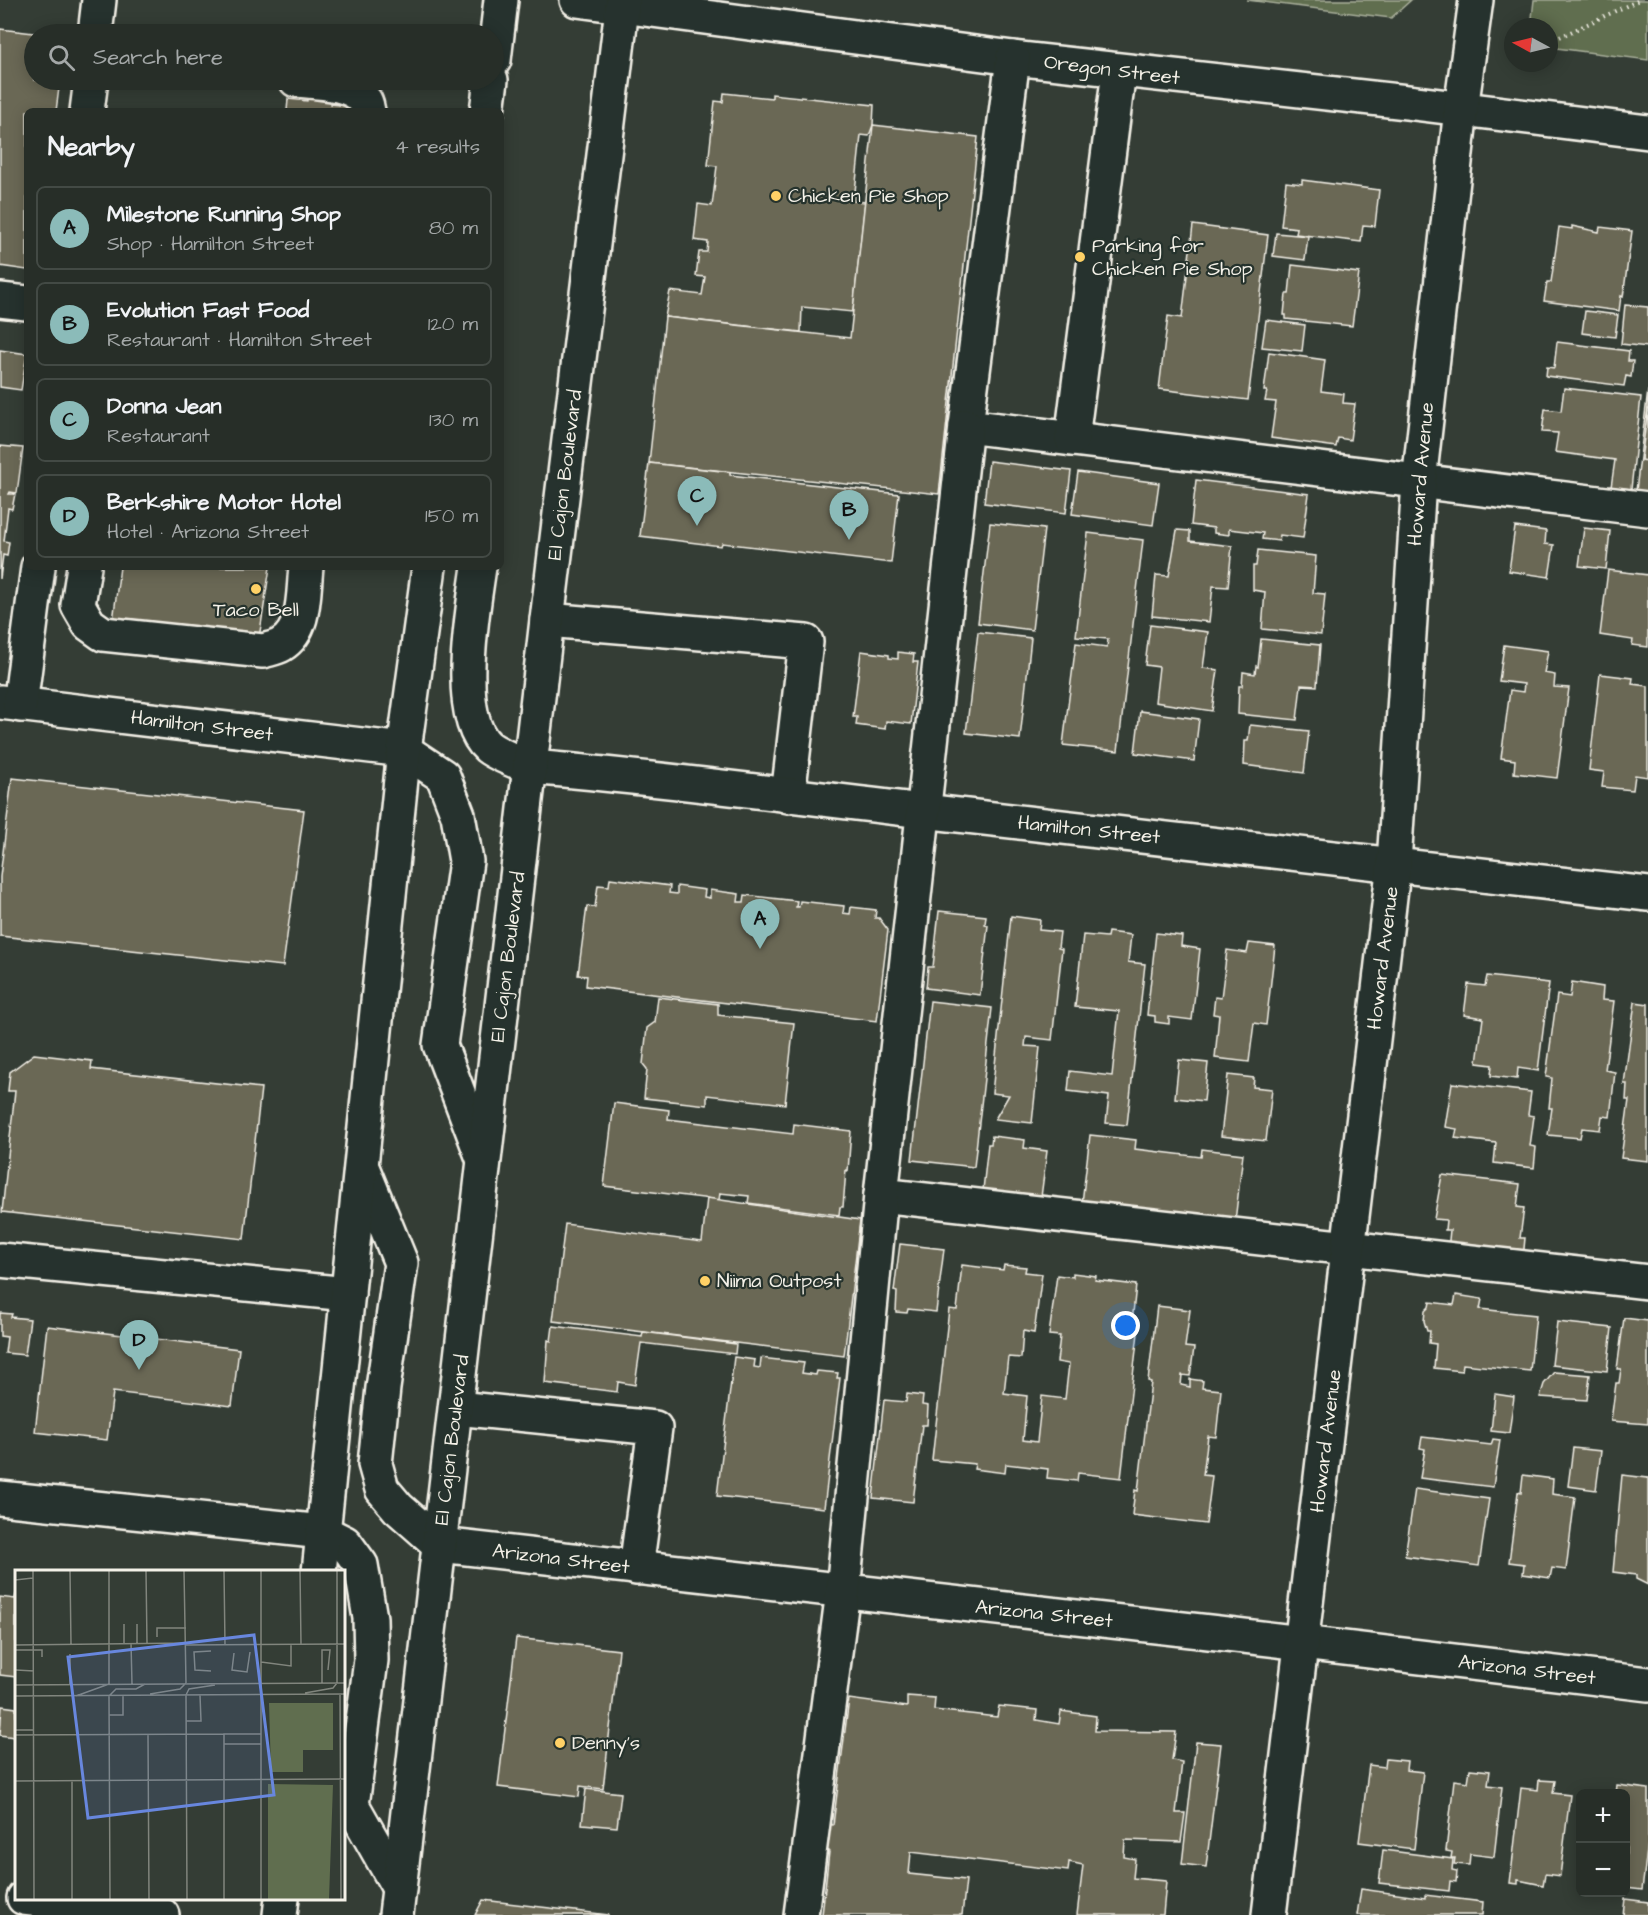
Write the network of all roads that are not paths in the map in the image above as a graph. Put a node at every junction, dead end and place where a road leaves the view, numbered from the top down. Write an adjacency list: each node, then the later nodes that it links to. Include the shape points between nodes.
1 (99, 0): 6 (street)
2 (501, 0): 7 (street)
3 (577, 0): 5 (street, Oregon Street)
4 (1476, 0): 16 (street, Howard Avenue)
5 (622, 3): 8 (street, Oregon Street); 29 (street, El Cajon Boulevard)
6 (96, 24)
7 (498, 24)
8 (1013, 58): 9 (street, Oregon Street); 20 (street)
9 (1119, 71): 16 (street, Oregon Street); 21 (street)
10 (90, 90): 13 (street)
11 (350, 90): 14 (street, via 365,101)
12 (490, 90): 15 (street)
13 (87, 108)
14 (367, 108)
15 (487, 108)
16 (1461, 109): 17 (street, Oregon Street); 22 (street, Howard Avenue)
17 (1648, 132)
18 (0, 300): 19 (street)
19 (24, 303)
20 (966, 426): 21 (street); 34 (street)
21 (1072, 439): 22 (street)
22 (1419, 482): 23 (street); 35 (street, Howard Avenue)
23 (1648, 509)
24 (37, 570): 30 (street)
25 (84, 570): 26 (street, via 78,605 89,624 103,634 263,651 294,634 300,620)
26 (306, 570)
27 (429, 570): 31 (street)
28 (479, 570): 32 (street, Hamilton Street, via 467,665 475,730 489,748)
29 (547, 620): 32 (street, El Cajon Boulevard); 33 (street, via 806,642)
30 (5, 704): 31 (street, Hamilton Street)
31 (404, 750): 37 (street, via 443,776 458,815 466,861 440,1045); 38 (street)
32 (530, 767): 33 (street, Hamilton Street); 37 (street, El Cajon Boulevard)
33 (788, 796): 34 (street, Hamilton Street)
34 (925, 811): 35 (street, Hamilton Street); 39 (street)
35 (1394, 863): 36 (street, Hamilton Street); 40 (street, Howard Avenue)
36 (1648, 894)
37 (484, 1163): 44 (street, El Cajon Boulevard)
38 (362, 1166): 43 (street); 47 (street, via 402,1263 375,1464 382,1489)
39 (881, 1195): 40 (street); 50 (street)
40 (1349, 1248): 42 (street); 51 (street, Howard Avenue)
41 (0, 1260): 43 (street)
42 (1648, 1282)
43 (348, 1294): 46 (street)
44 (456, 1408): 47 (street, El Cajon Boulevard); 48 (street, via 655,1428)
45 (0, 1498): 46 (street)
46 (323, 1532): 49 (street); 57 (street, via 345,1543 361,1565 370,1618 371,1660 352,1806)
47 (440, 1545): 48 (street, Arizona Street); 57 (street, El Cajon Boulevard)
48 (636, 1568): 50 (street, Arizona Street)
49 (319, 1570)
50 (843, 1591): 51 (street, Arizona Street); 60 (street)
51 (1301, 1642): 52 (street, Arizona Street); 61 (street, Howard Avenue)
52 (1648, 1684)
53 (0, 1896): 54 (street)
54 (15, 1898)
55 (33, 1900): 58 (street)
56 (282, 1900): 59 (street)
57 (398, 1901)
58 (162, 1915)
59 (280, 1915)
60 (801, 1915)
61 (1269, 1915)

